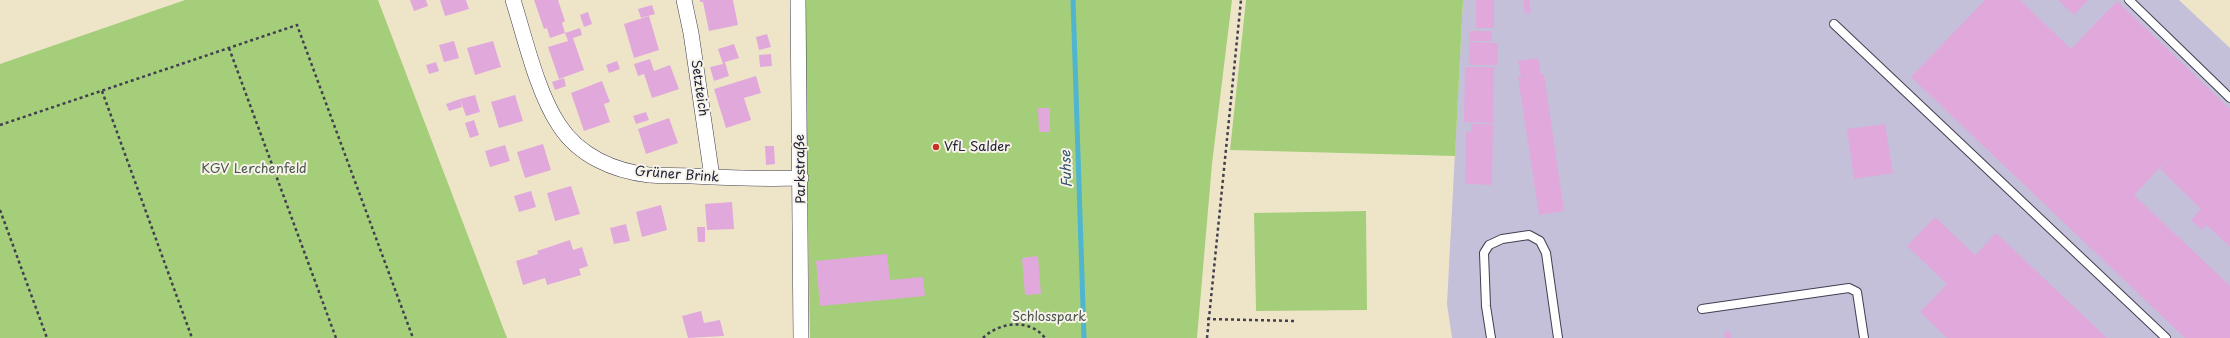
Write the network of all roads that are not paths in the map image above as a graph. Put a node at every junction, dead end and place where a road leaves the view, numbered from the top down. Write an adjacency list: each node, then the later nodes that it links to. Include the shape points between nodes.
1 (513, 0): 7 (street, Grüner Brink, via 548,106 572,143 607,165 627,172)
2 (684, 0): 7 (street, Setzteich)
3 (798, 0): 8 (street, Parkstraße)
4 (2129, 0): 6 (lane)
5 (1834, 24): 14 (lane)
6 (2230, 98)
7 (712, 177): 8 (street, Grüner Brink, via 748,180)
8 (801, 178): 10 (street, Parkstraße)
9 (1702, 309): 13 (lane, via 1849,288 1857,292)
10 (801, 338)
11 (1491, 338): 12 (lane, via 1486,306 1484,253 1489,245 1502,239 1529,235 1540,241 1546,253)
12 (1558, 338)
13 (1864, 338)
14 (2166, 338)

